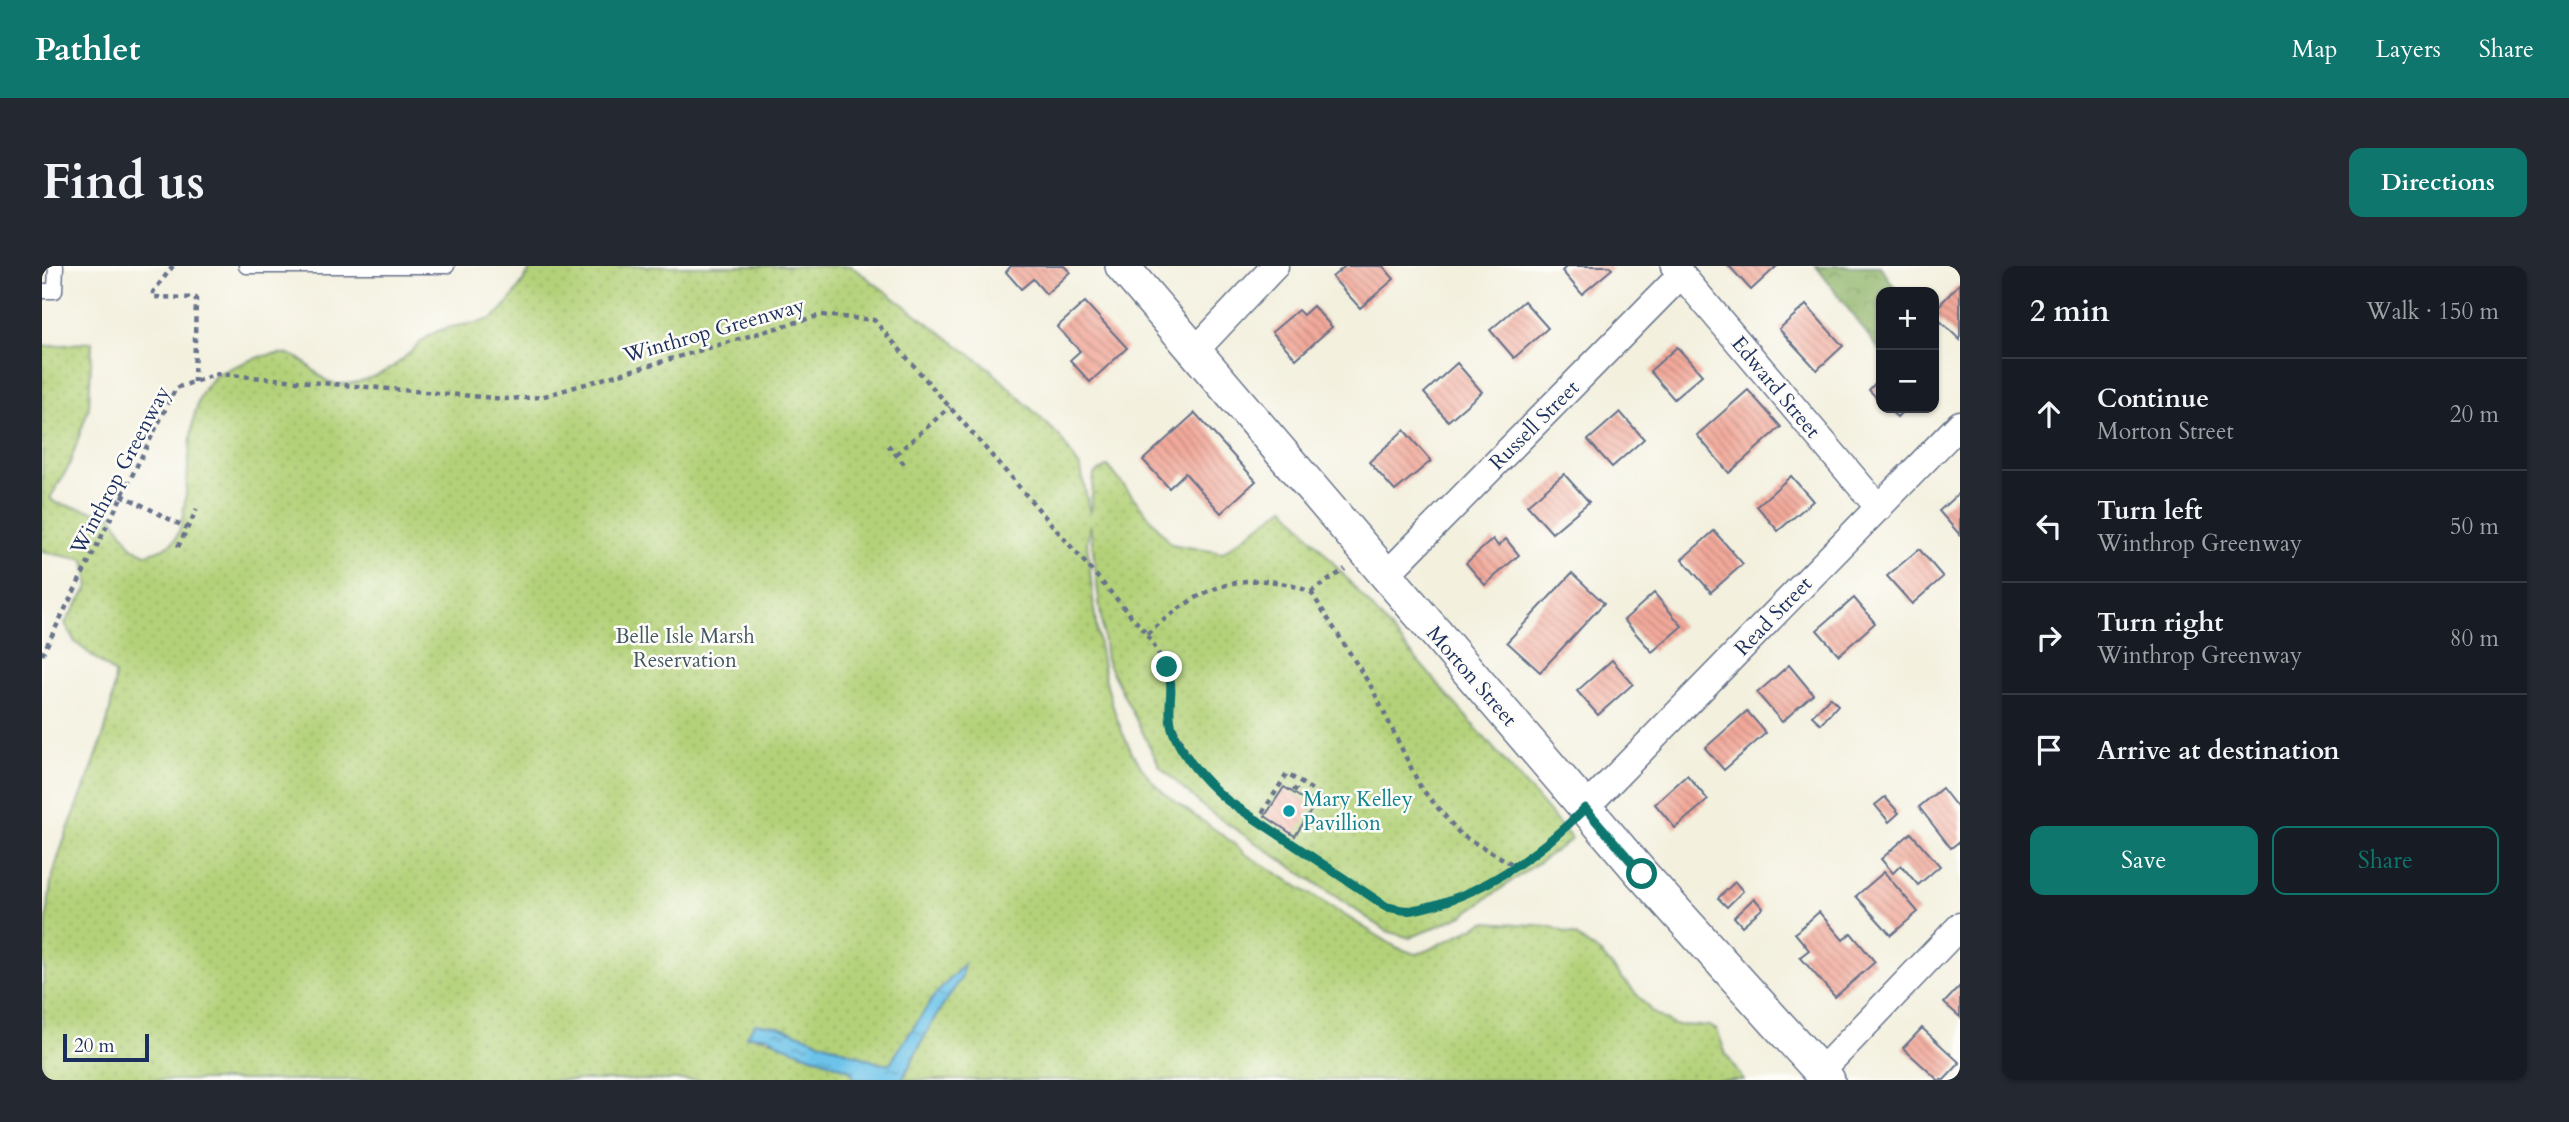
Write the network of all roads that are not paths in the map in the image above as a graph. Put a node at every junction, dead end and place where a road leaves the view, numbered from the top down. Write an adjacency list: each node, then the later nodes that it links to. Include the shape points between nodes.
1 (56, 266): 7 (lane, via 55,291)
2 (246, 266): 3 (lane)
3 (447, 266)
4 (1122, 266): 8 (street, Morton Street)
5 (1275, 266): 8 (street)
6 (1678, 270): 10 (street, Edward Street); 11 (street, Russell Street)
7 (42, 291)
8 (1195, 351): 11 (street, Morton Street)
9 (1960, 424): 10 (street, Read Street)
10 (1879, 508): 12 (street, Read Street)
11 (1377, 564): 12 (street, Morton Street)
12 (1585, 808): 14 (street, Morton Street)
13 (1960, 926): 14 (street)
14 (1824, 1076)

